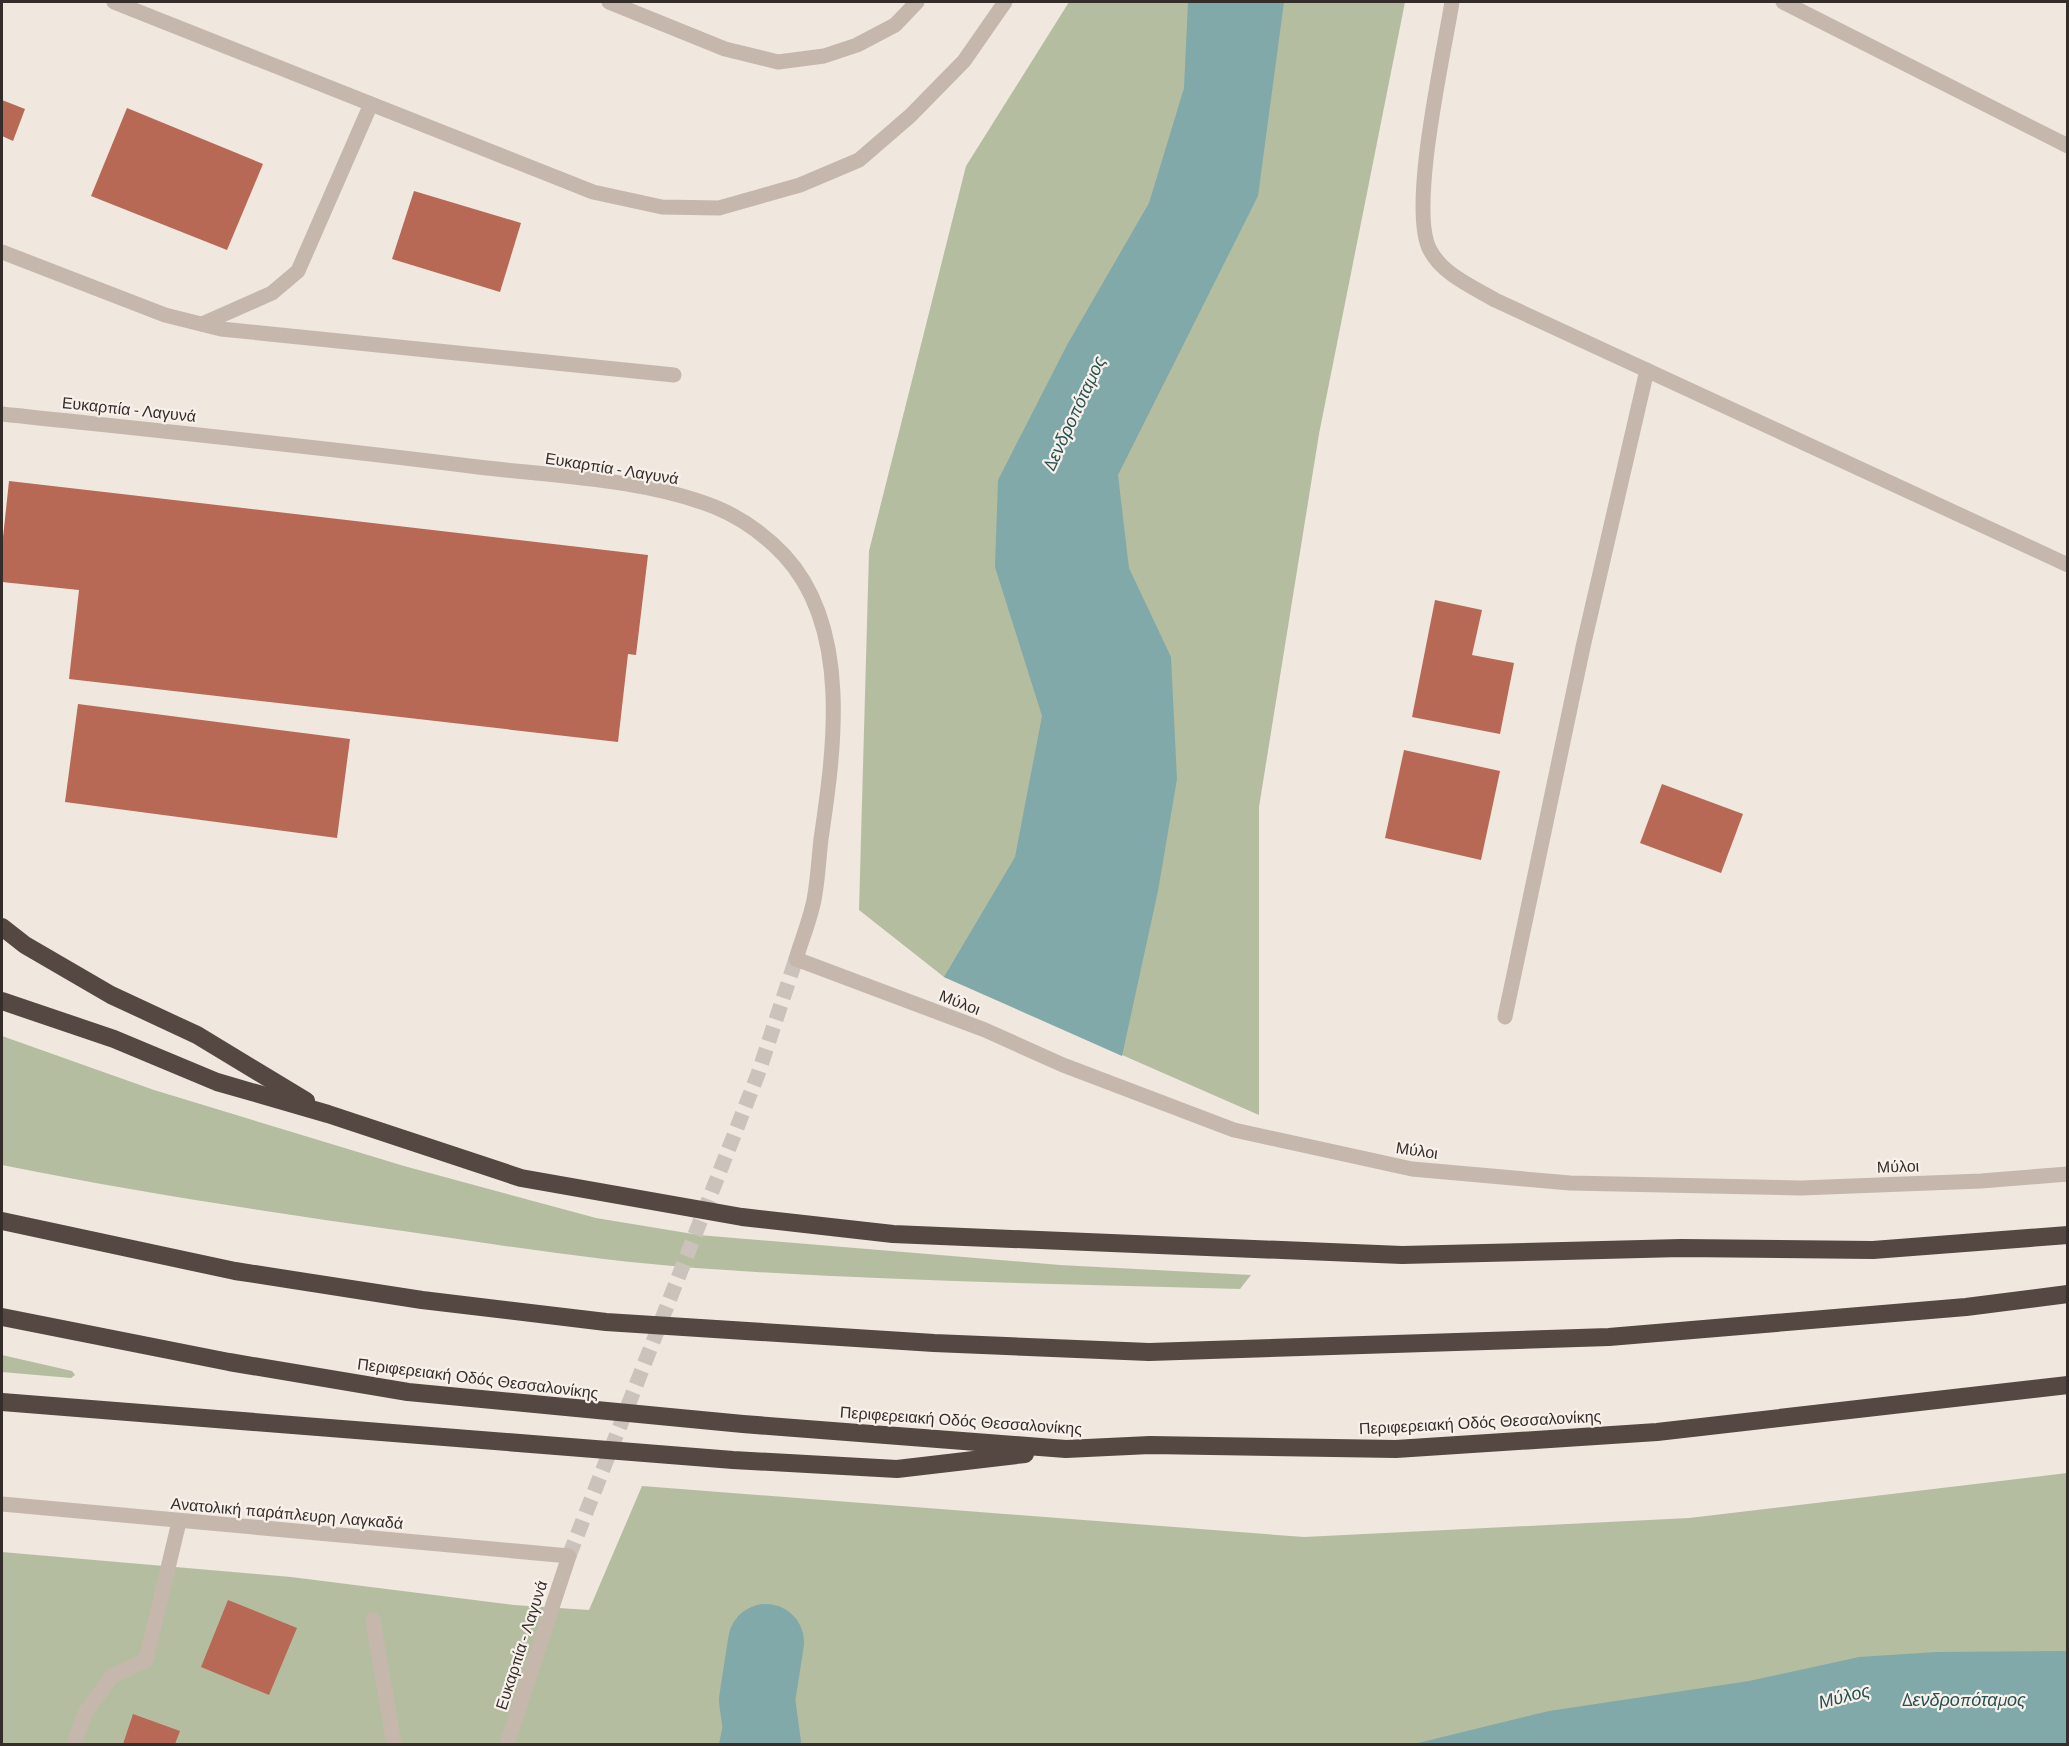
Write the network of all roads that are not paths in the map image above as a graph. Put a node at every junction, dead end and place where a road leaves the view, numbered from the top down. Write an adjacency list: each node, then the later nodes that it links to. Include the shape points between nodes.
1 (114, 2): 7 (street)
2 (609, 2): 3 (street, via 725,49 778,62 824,56 857,45 895,25)
3 (917, 2)
4 (1005, 2): 7 (street, via 964,61 859,160 800,185 720,208 662,207 593,192)
5 (1452, 2): 11 (street, via 1422,191 1422,223 1430,250 1446,270 1495,300)
6 (1783, 2): 8 (street)
7 (371, 104): 10 (street, via 298,271 273,292)
8 (2067, 146)
9 (2, 252): 10 (street, via 165,315)
10 (202, 324): 12 (street)
11 (1647, 369): 14 (street); 18 (street)
12 (674, 375)
13 (2, 414): 16 (street, Ευκαρπία - Λαγυνά, via 610,483 670,494 741,519 787,558 802,580 821,626 833,687 833,759 815,896)
14 (2067, 565)
15 (2, 927): 19 (highway, via 25,945 111,995 196,1035)
16 (796, 959): 20 (street, Μύλοι, via 1234,1130 1412,1169 1570,1184 1801,1188)
17 (2, 1001): 19 (highway, via 217,1082)
18 (1505, 1017)
19 (328, 1114): 22 (highway, via 522,1178 742,1217 892,1234 1402,1256 1681,1248 1873,1250)
20 (2067, 1174)
21 (2, 1221): 23 (highway, via 234,1271 422,1300 606,1322 1149,1352 1609,1337 1966,1307)
22 (2067, 1235)
23 (2067, 1294)
24 (2, 1317): 27 (highway, Περιφερειακή Οδός Θεσσαλονίκης, via 229,1362 408,1392)
25 (2067, 1385): 27 (highway, Περιφερειακή Οδός Θεσσαλονίκης, via 1657,1432 1420,1448 1150,1445)
26 (2, 1402): 27 (highway, via 897,1469)
27 (1066, 1449)
28 (2, 1504): 29 (street, Ανατολική παράπλευρη Λαγκαδά)
29 (179, 1522): 30 (street, Ανατολική παράπλευρη Λαγκαδά); 32 (street, via 146,1660 112,1676 85,1713)
30 (569, 1556): 34 (street, Ευκαρπία - Λαγυνά)
31 (373, 1620): 33 (street)
32 (74, 1744)
33 (394, 1744)
34 (507, 1744)

